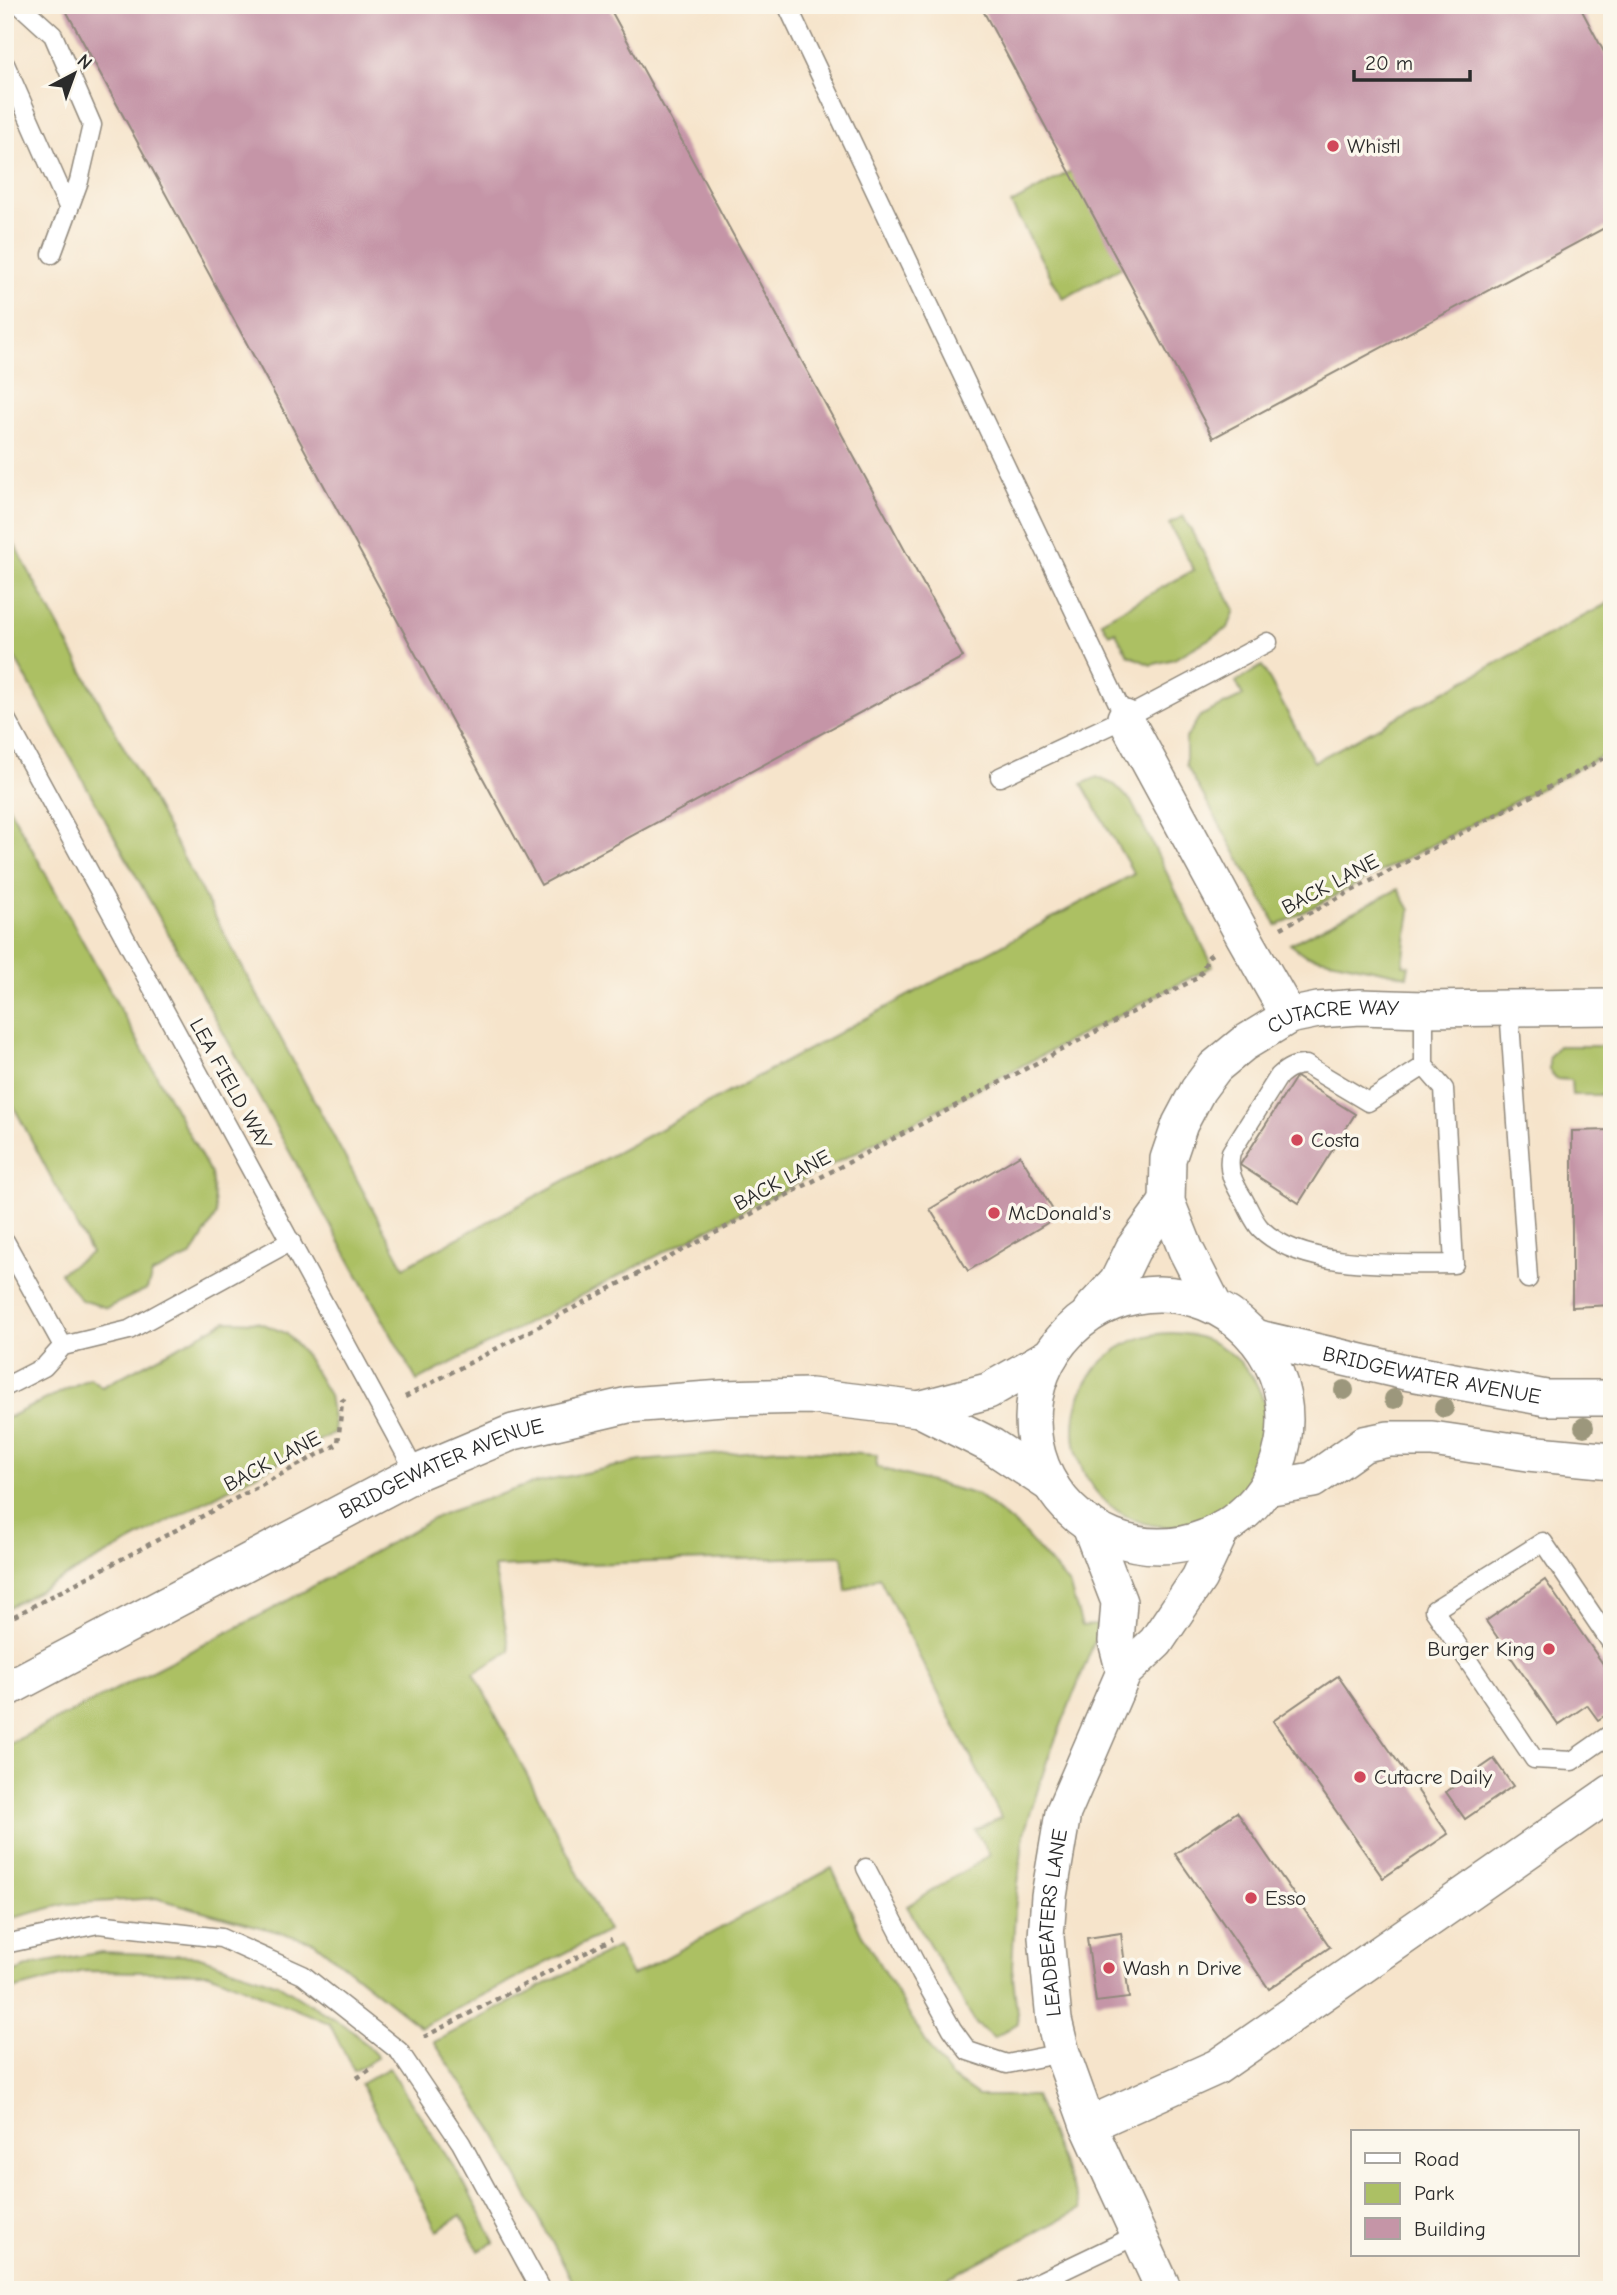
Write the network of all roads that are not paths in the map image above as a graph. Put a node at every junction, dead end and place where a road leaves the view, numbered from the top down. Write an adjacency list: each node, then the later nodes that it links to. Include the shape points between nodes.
1 (20, 5): 4 (lane, via 53,35 92,125)
2 (787, 5): 8 (lane)
3 (5, 64): 4 (lane)
4 (69, 209): 5 (lane)
5 (52, 254)
6 (1268, 642): 8 (lane)
7 (5, 717): 17 (lane, LEA FIELD WAY)
8 (1125, 718): 9 (lane); 13 (street)
9 (1000, 777)
10 (1612, 1007): 11 (street, CUTACRE WAY)
11 (1509, 1008): 12 (street, CUTACRE WAY); 18 (lane)
12 (1424, 1009): 13 (street, CUTACRE WAY, via 1360,1007); 14 (lane)
13 (1289, 1016): 15 (street, CUTACRE WAY, via 1243,1044 1215,1067 1198,1090 1168,1159)
14 (1424, 1066): 14 (lane, via 1444,1089 1454,1264 1373,1264 1326,1258 1272,1238 1259,1228 1230,1176 1228,1163 1286,1069 1306,1065 1368,1102)
15 (1167, 1202): 19 (street, CUTACRE WAY); 20 (street, via 1133,1249 1117,1282)
16 (5, 1241): 22 (lane)
17 (291, 1241): 22 (lane, via 129,1330); 28 (lane, LEA FIELD WAY)
18 (1528, 1279)
19 (1213, 1303): 20 (street, BRIDGEWATER AVENUE, via 1178,1294 1150,1294 1114,1302); 21 (street, BRIDGEWATER AVENUE)
20 (1081, 1320): 23 (street, BRIDGEWATER AVENUE)
21 (1254, 1337): 25 (street, BRIDGEWATER AVENUE, via 1546,1398); 30 (street, BRIDGEWATER AVENUE, via 1272,1364 1283,1394 1286,1427)
22 (63, 1346): 24 (lane, via 44,1367)
23 (1051, 1355): 26 (street, BRIDGEWATER AVENUE, via 988,1391); 29 (street, BRIDGEWATER AVENUE, via 1038,1386 1033,1420 1038,1454)
24 (5, 1387)
25 (1612, 1398)
26 (919, 1409): 28 (street, BRIDGEWATER AVENUE, via 810,1396 628,1405 513,1432); 29 (street, BRIDGEWATER AVENUE, via 992,1446)
27 (1612, 1461): 30 (street, via 1432,1439 1389,1439 1364,1444 1312,1480)
28 (416, 1473): 35 (street, BRIDGEWATER AVENUE)
29 (1051, 1485): 31 (street, BRIDGEWATER AVENUE)
30 (1266, 1488): 32 (street, BRIDGEWATER AVENUE)
31 (1089, 1524): 32 (street, BRIDGEWATER AVENUE, via 1144,1545 1169,1546); 34 (street, via 1119,1602 1116,1641)
32 (1222, 1529): 34 (street, LEADBEATERS LANE, via 1199,1578 1156,1642)
33 (1612, 1644): 36 (lane, via 1543,1542 1434,1610 1534,1759 1572,1761)
34 (1124, 1672): 40 (street, LEADBEATERS LANE, via 1063,1813 1054,1856 1046,1937)
35 (5, 1690)
36 (1612, 1734)
37 (1612, 1792): 41 (street, via 1217,2067)
38 (866, 1868): 40 (lane, via 927,1985 968,2051 1007,2064)
39 (5, 1944): 43 (lane, via 99,1924 221,1938 303,1975 399,2050 461,2143)
40 (1062, 2053): 41 (street, LEADBEATERS LANE)
41 (1088, 2125): 42 (street, LEADBEATERS LANE)
42 (1139, 2234): 44 (lane); 45 (street, LEADBEATERS LANE)
43 (541, 2290)
44 (1021, 2290)
45 (1164, 2290)

